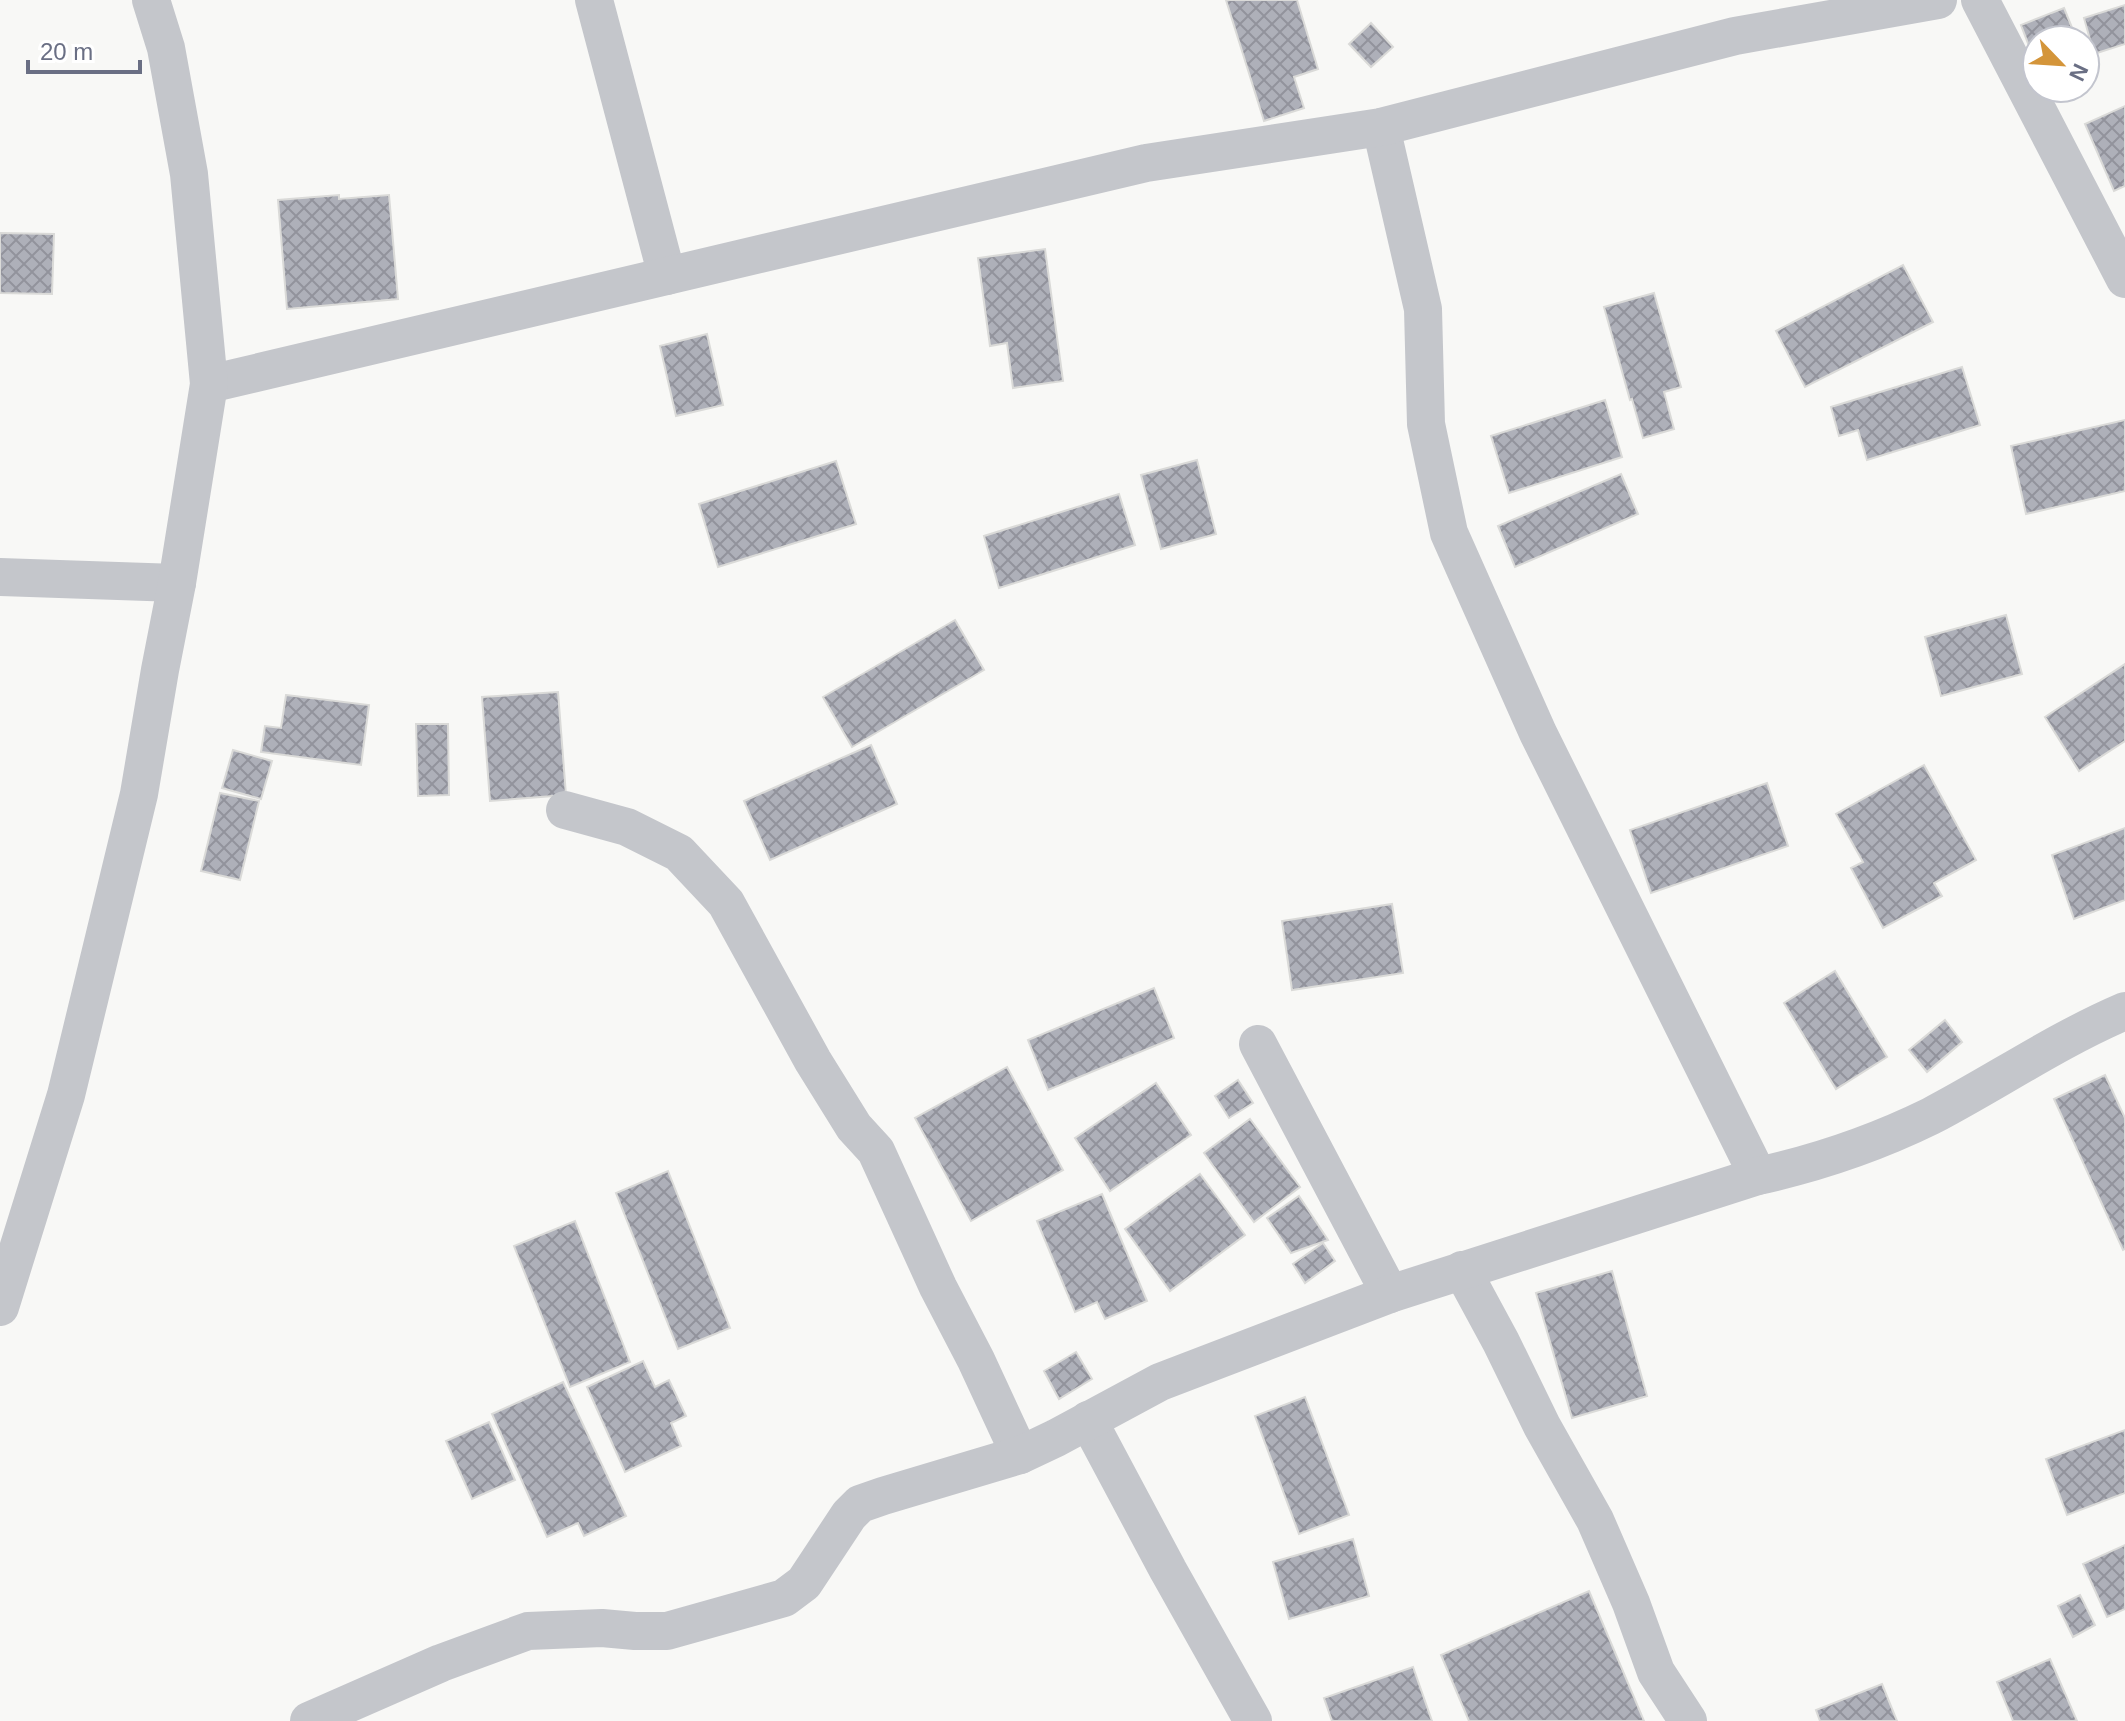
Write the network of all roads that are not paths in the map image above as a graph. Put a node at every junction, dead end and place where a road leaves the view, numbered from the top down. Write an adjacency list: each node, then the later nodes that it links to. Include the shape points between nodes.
1 (151, 0): 9 (street, via 166,48 189,174)
2 (594, 0): 7 (street)
3 (1938, 0): 5 (street)
4 (1980, 0): 8 (street)
5 (1824, 10): 6 (street)
6 (1381, 127): 7 (street, via 1146,163); 15 (street, via 1423,309 1426,424 1449,533 1538,733)
7 (667, 276): 9 (street)
8 (2125, 279)
9 (209, 384): 11 (street)
10 (0, 577): 11 (street)
11 (177, 583): 18 (street, via 139,794 66,1095)
12 (565, 810): 20 (street, via 627,827 679,853 726,903 813,1061 854,1127 876,1151)
13 (2125, 1011): 15 (street, via 1872,1143)
14 (1258, 1044): 17 (street)
15 (1758, 1176): 16 (street)
16 (1462, 1270): 17 (street); 23 (street, via 1595,1520 1656,1672)
17 (1390, 1294): 19 (street, via 1160,1382)
18 (0, 1307)
19 (1088, 1420): 20 (street); 22 (street)
20 (1020, 1455): 21 (street, via 860,1504 804,1583 784,1598 667,1631 528,1631)
21 (309, 1721)
22 (1253, 1721)
23 (1688, 1721)

